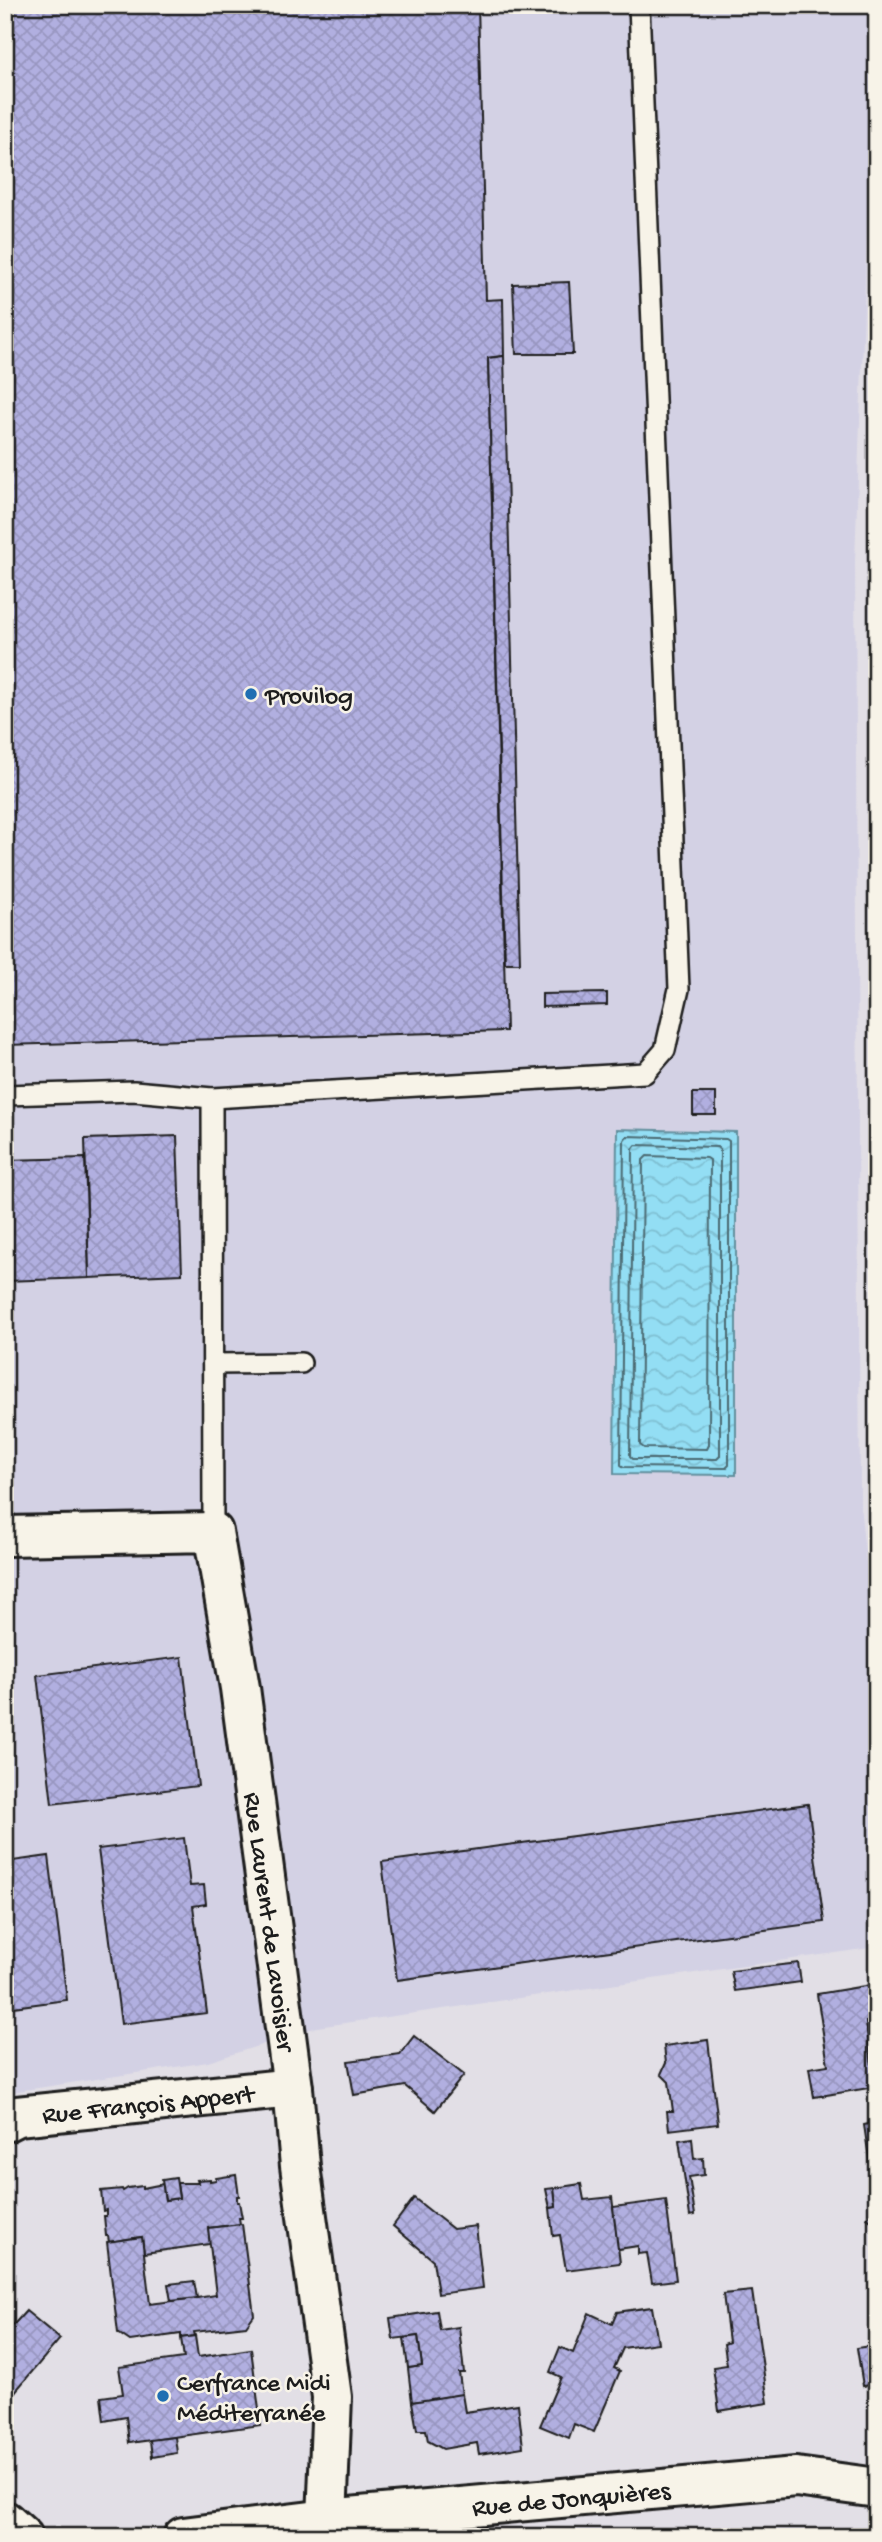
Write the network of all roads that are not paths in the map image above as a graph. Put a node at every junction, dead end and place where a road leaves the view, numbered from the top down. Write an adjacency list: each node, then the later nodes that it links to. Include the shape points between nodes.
1 (639, 5): 3 (lane, via 679,989 664,1050 645,1073)
2 (5, 1095): 3 (lane, via 134,1091)
3 (212, 1098): 5 (lane)
4 (301, 1363): 5 (lane)
5 (212, 1364): 6 (lane)
6 (213, 1532): 7 (street); 8 (street, Rue Laurent de Lavoisier, via 240,1688)
7 (5, 1536)
8 (293, 2088): 9 (street, Rue François Appert, via 17,2116); 12 (street, Rue Laurent de Lavoisier, via 332,2396)
9 (5, 2122)
10 (877, 2488): 12 (street, Rue de Jonquières, via 796,2477)
11 (5, 2521): 13 (street)
12 (329, 2528): 14 (street, Rue de Jonquières)
13 (23, 2537)
14 (183, 2537)

